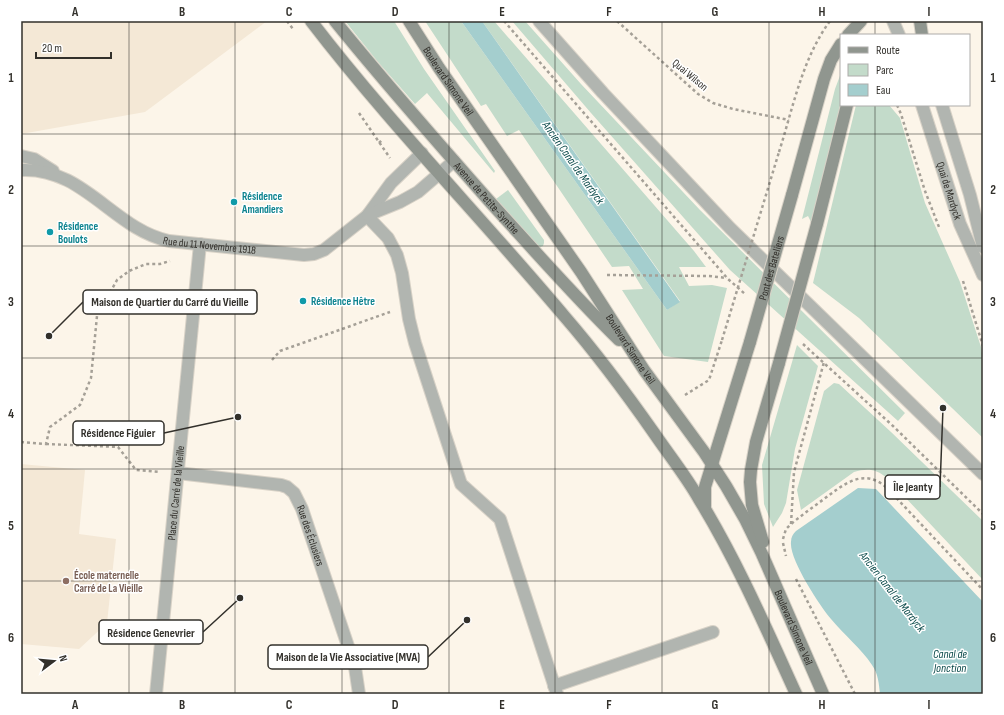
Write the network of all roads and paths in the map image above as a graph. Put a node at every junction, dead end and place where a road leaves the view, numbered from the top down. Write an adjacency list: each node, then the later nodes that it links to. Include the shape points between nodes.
1 (311, 21): 19 (main road, via 352,73)
2 (335, 21): 21 (main road, Avenue de Petite-Synthe)
3 (408, 21): 33 (main road, Boulevard Simone Veil, via 581,272)
4 (504, 21): 30 (path, via 728,278 697,275 604,275)
5 (539, 21): 39 (street, via 730,228)
6 (616, 21): 34 (path, Quai Wilson, bridge, via 698,94 713,103 789,120 709,380 686,396)
7 (861, 21): 10 (main road)
8 (893, 21): 11 (street)
9 (920, 21): 12 (main road)
10 (849, 34)
11 (899, 34)
12 (922, 34)
13 (840, 46): 37 (main road, Pont des Bateliers, bridge, via 824,79 750,342)
14 (847, 106): 45 (main road, bridge, via 817,224 756,442 750,482 753,510)
15 (897, 106): 18 (path)
16 (922, 106): 29 (street, Quai de Mardyck, via 960,224)
17 (942, 106): 27 (street, Quai de Mardyck)
18 (906, 130)
19 (422, 153): 23 (main road); 25 (street, Rue du 11 Novembre 1918, via 391,183)
20 (21, 156): 24 (street, Rue du 11 Novembre 1918, via 44,164)
21 (454, 162): 23 (street, Rue du 11 Novembre 1918); 33 (main road, Avenue de Petite-Synthe, via 564,284 622,342)
22 (21, 170): 24 (street, Rue du 11 Novembre 1918, via 44,171)
23 (440, 174): 25 (street, Rue du 11 Novembre 1918, via 409,197); 40 (main road, via 566,317 600,360 686,478)
24 (59, 175): 26 (street, Rue du 11 Novembre 1918, via 150,235 169,241)
25 (367, 216): 26 (street, Rue du 11 Novembre 1918, via 331,245 314,254); 31 (street, via 388,238 397,255)
26 (200, 244): 38 (street, Place du Carré de la Vieille)
27 (983, 247)
28 (173, 260): 36 (path, via 160,264 146,264 129,271 118,280 97,316 91,378 80,405 50,427)
29 (983, 275)
30 (608, 282)
31 (407, 306): 32 (path, via 280,351); 48 (street, via 415,343 461,484 500,519)
32 (272, 360)
33 (644, 370): 37 (main road, Boulevard Simone Veil)
34 (682, 391)
35 (21, 442): 36 (path)
36 (46, 444): 38 (path, via 118,447 136,470)
37 (711, 464): 40 (main road, Pont des Bateliers, via 704,487); 45 (main road, Boulevard Simone Veil, via 745,519)
38 (178, 473): 49 (street, Place du Carré de la Vieille); 50 (street, Rue des Éclusiers, via 281,485 294,492 316,548 355,667)
39 (983, 474)
40 (706, 511): 51 (main road, via 747,588)
41 (983, 514): 42 (path, via 824,362 794,472)
42 (791, 524): 43 (path, via 782,540); 46 (path, via 845,484 855,479 873,479 887,488)
43 (787, 561)
44 (794, 575): 53 (path)
45 (774, 580): 52 (main road, Boulevard Simone Veil)
46 (983, 590)
47 (713, 632): 48 (street)
48 (556, 690)
49 (156, 694)
50 (359, 694)
51 (796, 694)
52 (823, 694)
53 (855, 694)

